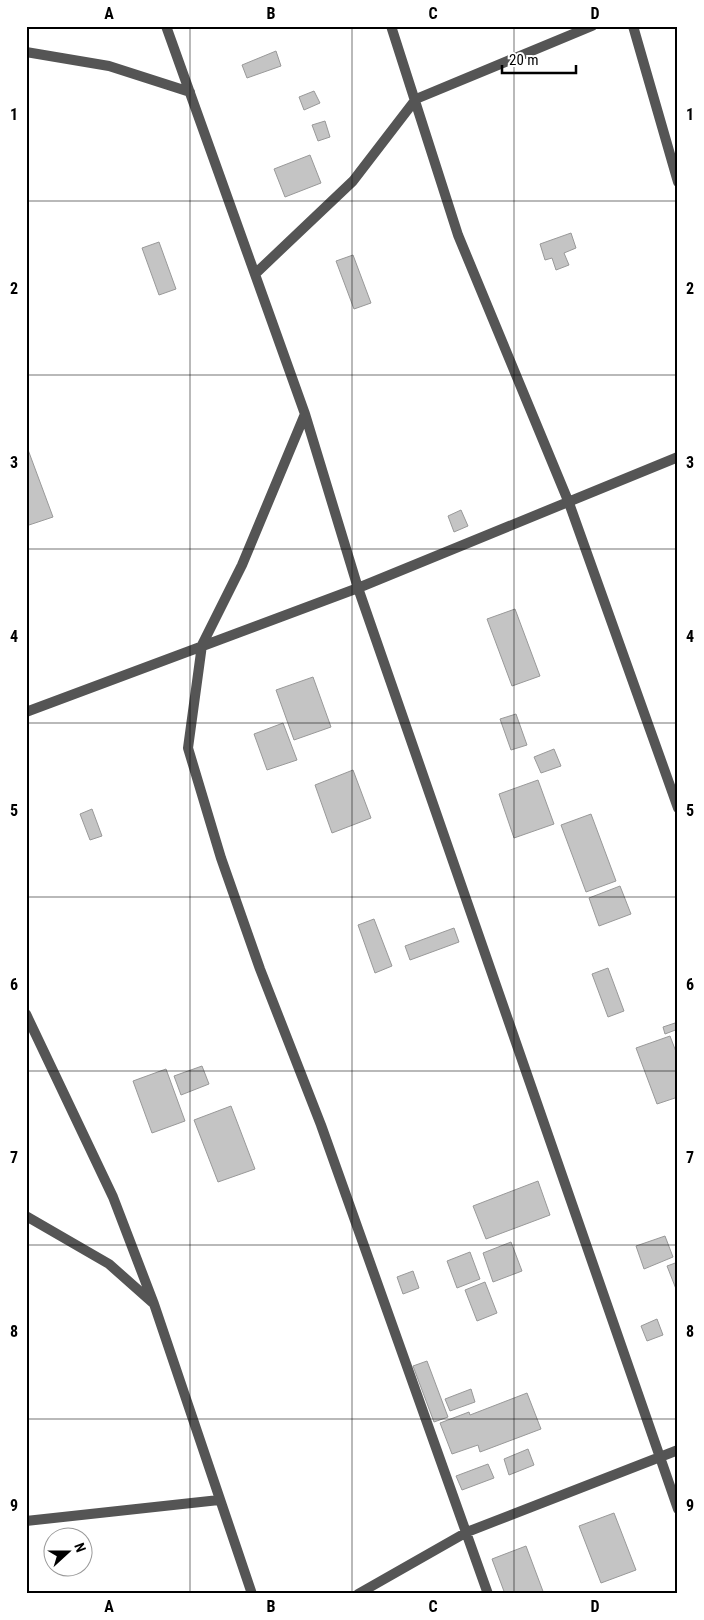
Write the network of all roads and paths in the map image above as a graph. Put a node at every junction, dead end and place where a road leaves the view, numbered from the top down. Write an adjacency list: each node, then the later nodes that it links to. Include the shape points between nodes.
1 (166, 26): 6 (street)
2 (391, 26): 7 (street)
3 (592, 26): 7 (street)
4 (633, 26): 8 (street)
5 (26, 52): 6 (street, via 109,66)
6 (190, 92): 9 (street)
7 (416, 100): 9 (street, via 353,181); 12 (street, via 458,235)
8 (678, 182)
9 (255, 274): 10 (street)
10 (305, 414): 13 (street); 14 (street, via 242,565)
11 (678, 457): 12 (street)
12 (569, 503): 13 (street); 16 (street)
13 (358, 588): 14 (street); 21 (street)
14 (202, 646): 15 (street); 25 (street, via 188,748 231,886 321,1125)
15 (26, 712)
16 (678, 808)
17 (26, 1014): 19 (street, via 113,1197)
18 (26, 1216): 19 (street, via 109,1264)
19 (154, 1304): 22 (street)
20 (678, 1450): 21 (street)
21 (659, 1458): 23 (street); 25 (street)
22 (220, 1500): 24 (street); 26 (street)
23 (678, 1509)
24 (26, 1521)
25 (467, 1532): 27 (street); 28 (street)
26 (252, 1594)
27 (358, 1594)
28 (488, 1594)

